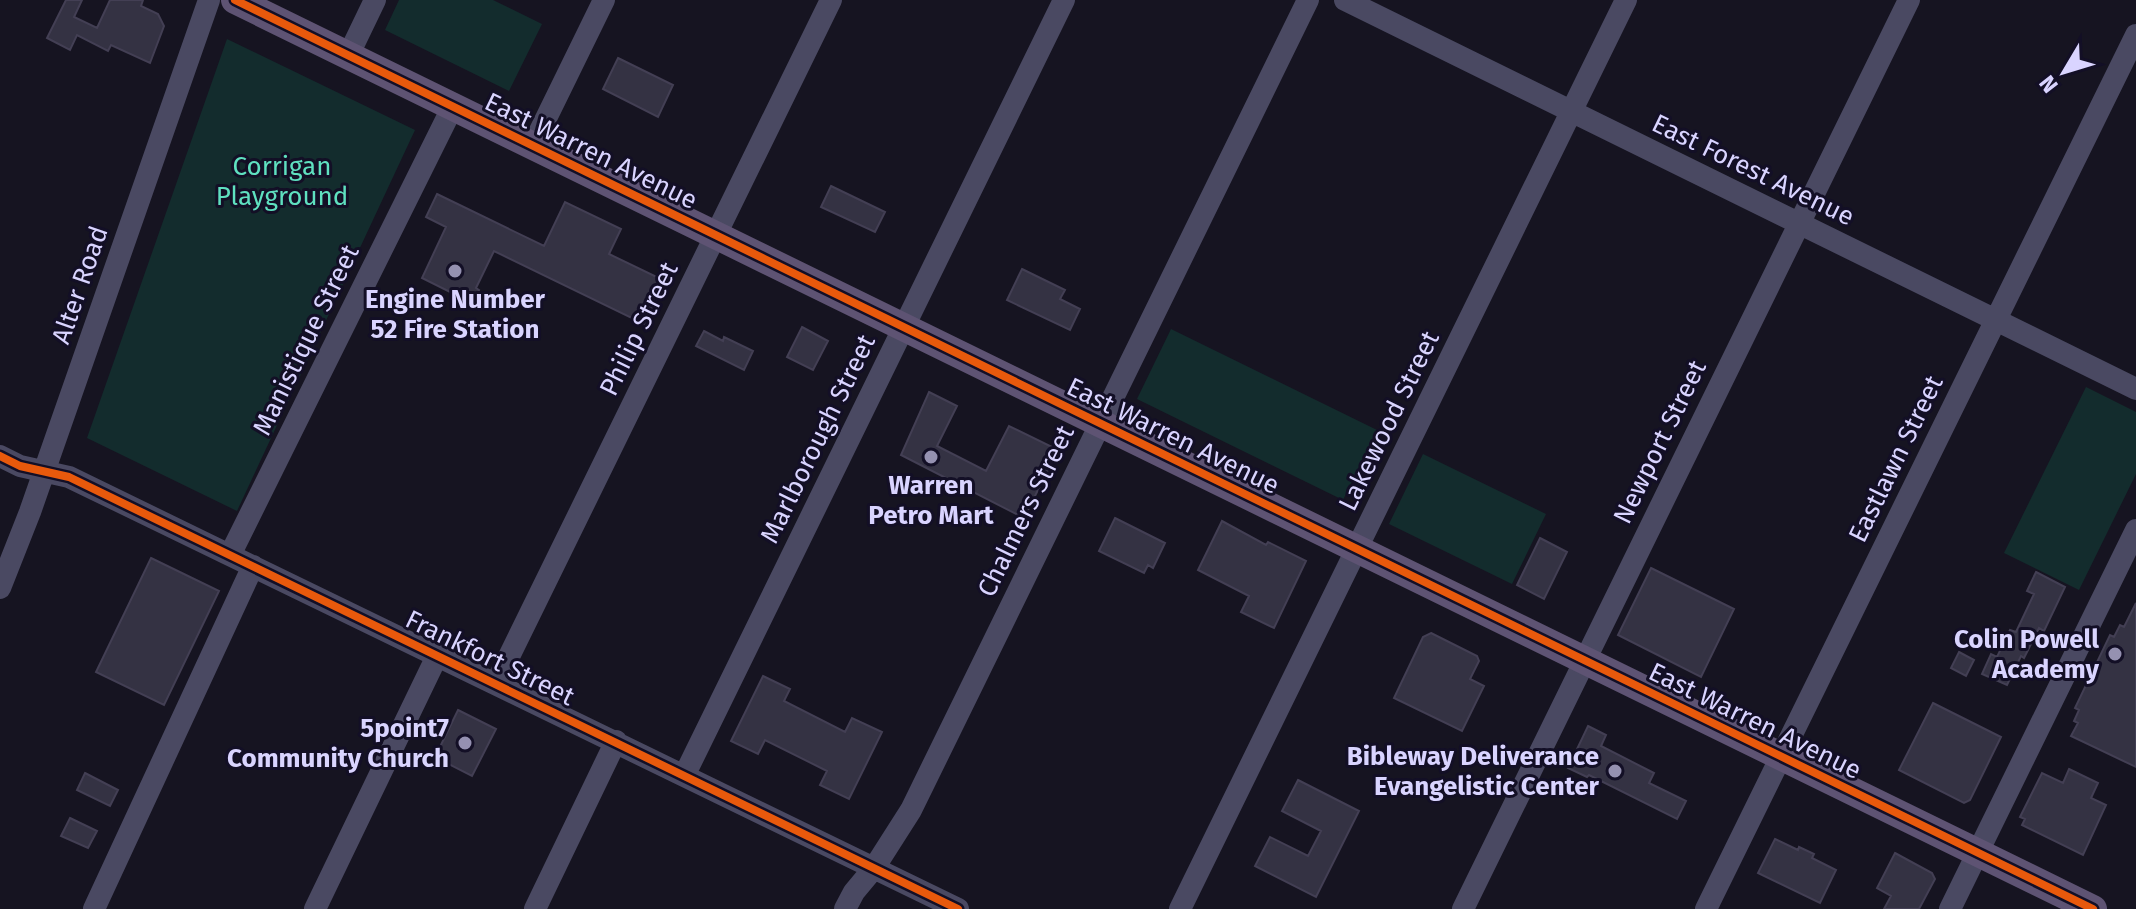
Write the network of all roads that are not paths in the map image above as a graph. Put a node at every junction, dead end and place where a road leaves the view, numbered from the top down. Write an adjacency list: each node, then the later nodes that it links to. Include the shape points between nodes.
1 (209, 0): 23 (street, Alter Road)
2 (235, 0): 12 (main road, East Warren Avenue)
3 (375, 0): 12 (street)
4 (604, 0): 15 (street)
5 (831, 0): 17 (street, Philip Street)
6 (1064, 0): 19 (street, Marlborough Street)
7 (1308, 0): 21 (street, Chalmers Street)
8 (1345, 0): 14 (street, East Forest Avenue)
9 (1626, 0): 14 (street, Lakewood Street)
10 (1909, 0): 16 (street, Newport Street)
11 (2136, 35): 18 (street, Eastlawn Street)
12 (349, 54): 13 (main road, East Warren Avenue)
13 (453, 106): 15 (main road, East Warren Avenue); 26 (street, Manistique Street)
14 (1572, 111): 16 (street, East Forest Avenue); 25 (street, Lakewood Street)
15 (533, 145): 17 (main road, East Warren Avenue)
16 (1799, 224): 18 (street, East Forest Avenue); 30 (street, Newport Street)
17 (716, 234): 19 (main road, East Warren Avenue); 31 (street, Philip Street)
18 (1995, 320): 20 (street, East Forest Avenue); 33 (street, Eastlawn Street)
19 (904, 326): 21 (main road, East Warren Avenue); 34 (street, Marlborough Street)
20 (2136, 389)
21 (1100, 422): 25 (main road, East Warren Avenue); 36 (street, Chalmers Street, via 911,810)
22 (0, 456): 23 (street, Frankfort Street)
23 (45, 470): 26 (street, Frankfort Street); 28 (street, Alter Road)
24 (2136, 530): 35 (street)
25 (1357, 549): 30 (main road, East Warren Avenue); 42 (street, Lakewood Street)
26 (230, 555): 27 (street, Frankfort Street)
27 (253, 566): 29 (street, Frankfort Street); 37 (street)
28 (0, 588)
29 (438, 654): 31 (street, Frankfort Street); 38 (street)
30 (1585, 660): 33 (main road, East Warren Avenue); 43 (street, Newport Street)
31 (496, 683): 32 (street, Frankfort Street)
32 (616, 741): 34 (street, Frankfort Street); 39 (street)
33 (1781, 756): 35 (main road, East Warren Avenue); 44 (street, Eastlawn Street)
34 (685, 774): 36 (street, Frankfort Street)
35 (1978, 852): 45 (street); 46 (main road, East Warren Avenue)
36 (874, 868): 40 (street, Chalmers Street); 41 (street, Frankfort Street)
37 (94, 909)
38 (315, 909)
39 (535, 909)
40 (845, 909)
41 (958, 909)
42 (1180, 909)
43 (1463, 909)
44 (1706, 909)
45 (1950, 909)
46 (2093, 909)

